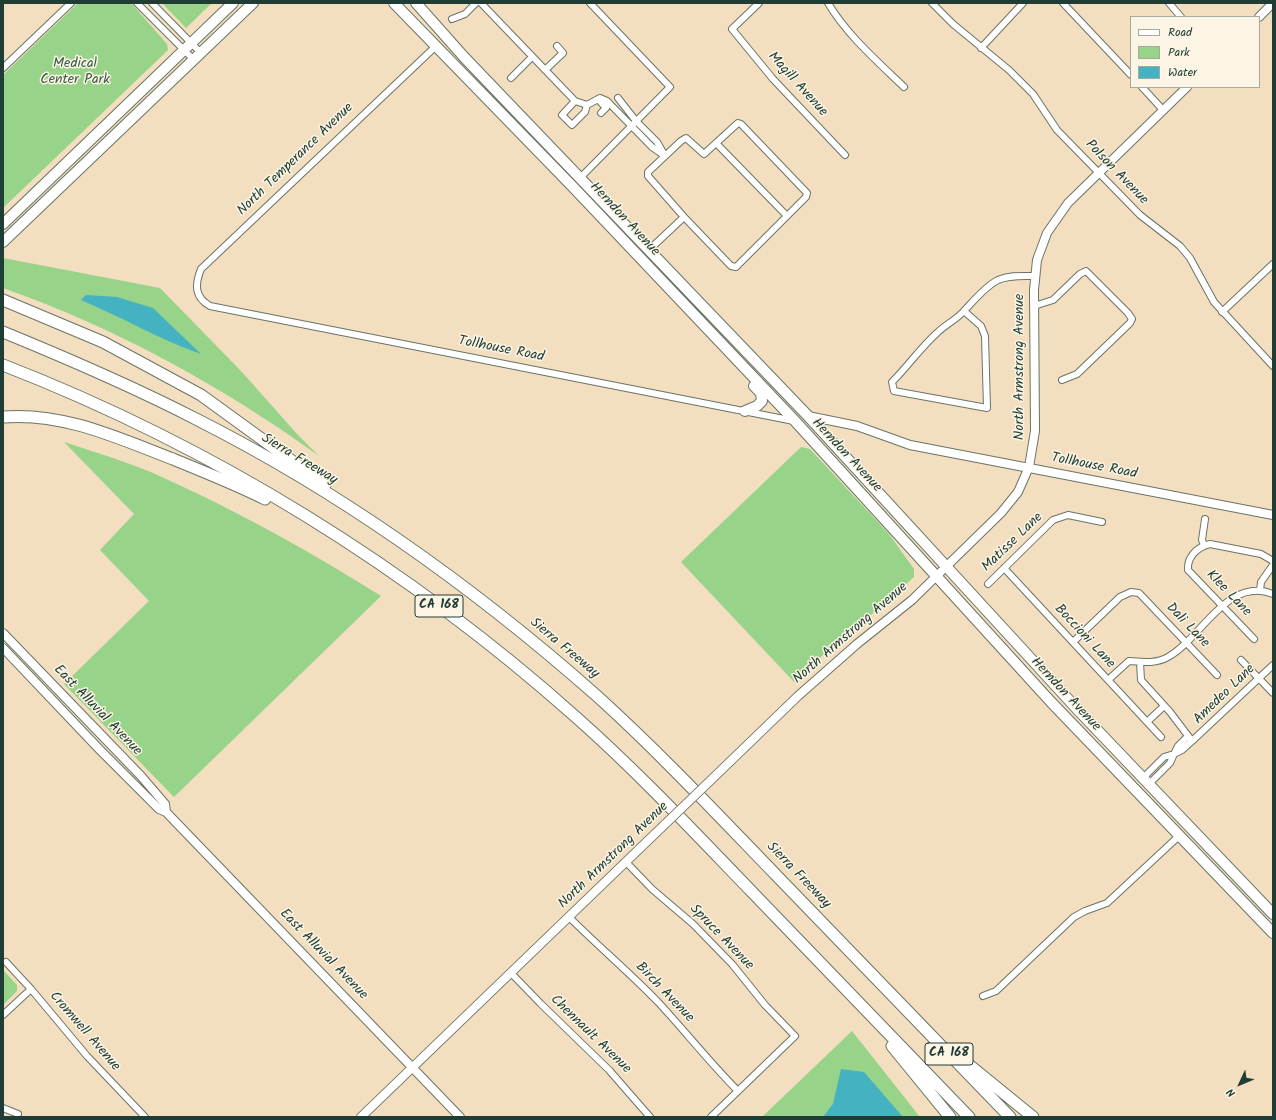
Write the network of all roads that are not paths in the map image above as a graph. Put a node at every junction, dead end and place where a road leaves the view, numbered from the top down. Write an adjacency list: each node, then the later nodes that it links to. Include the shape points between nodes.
1 (71, 3): 27 (street)
2 (137, 3): 21 (street)
3 (152, 3): 21 (street)
4 (233, 3): 21 (main road)
5 (254, 3): 25 (main road)
6 (394, 3): 22 (main road, Herndon Avenue)
7 (416, 3): 47 (main road, Herndon Avenue)
8 (476, 3): 20 (street, via 465,14)
9 (481, 3): 26 (street)
10 (590, 3): 40 (street, via 670,87)
11 (759, 3): 44 (street, Magill Avenue, via 732,29 773,79)
12 (828, 3): 31 (street, via 837,18)
13 (932, 3): 24 (street, Polson Avenue)
14 (1023, 3): 24 (street)
15 (1063, 3): 29 (street)
16 (1169, 3): 18 (street)
17 (1271, 4): 19 (street)
18 (1180, 16)
19 (1260, 16)
20 (452, 19)
21 (188, 46): 25 (street); 25 (street); 51 (main road)
22 (436, 46): 41 (main road, Herndon Avenue); 57 (street, North Temperance Avenue, via 201,269 196,280 197,293)
23 (557, 46): 28 (street, via 563,53)
24 (981, 48): 46 (street, Polson Avenue, via 1009,70 1033,94 1057,130)
25 (198, 56): 52 (main road)
26 (532, 57): 28 (street); 30 (street)
27 (3, 68)
28 (545, 70): 36 (street)
29 (1130, 74)
30 (511, 78)
31 (904, 87)
32 (1143, 88): 38 (street)
33 (1186, 88): 38 (street, North Armstrong Avenue)
34 (599, 98): 37 (street); 39 (street, via 606,108); 42 (street, via 607,101)
35 (618, 98): 40 (street)
36 (576, 101): 37 (street); 37 (street, via 562,115 572,125 585,112)
37 (586, 105)
38 (1163, 110): 46 (street, North Armstrong Avenue)
39 (601, 113)
40 (636, 121): 42 (street); 45 (street, via 657,142)
41 (510, 122): 47 (main road, via 538,143 571,176); 48 (main road, Herndon Avenue)
42 (631, 126): 45 (street); 47 (street)
43 (716, 143): 45 (street, via 704,154 686,138); 49 (street); 49 (street, via 738,123 741,124 807,193)
44 (845, 155)
45 (665, 156): 50 (street, via 648,172 648,176)
46 (1100, 172): 55 (street, North Armstrong Avenue, via 1068,203 1054,221 1041,245); 60 (street, Polson Avenue, via 1140,215 1180,246)
47 (580, 178): 53 (main road, Herndon Avenue)
48 (573, 187): 53 (main road, via 581,187 612,220); 62 (main road, Herndon Avenue)
49 (787, 216): 50 (street, via 733,268)
50 (684, 217): 53 (street)
51 (3, 224)
52 (3, 242)
53 (650, 249): 66 (main road, Herndon Avenue)
54 (1273, 264): 60 (street)
55 (1034, 276): 58 (street, North Armstrong Avenue); 59 (street, via 998,280)
56 (3, 300): 73 (highway, via 103,342 201,395 311,474)
57 (203, 302): 67 (street, Tollhouse Road, via 218,308)
58 (1034, 306): 65 (street, via 1053,300 1086,271 1132,319 1077,374); 71 (street, North Armstrong Avenue, via 1035,430)
59 (964, 311): 59 (street, via 981,326 986,336 987,408 894,391 892,382 938,331)
60 (1222, 312): 63 (street, Polson Avenue)
61 (3, 332): 73 (highway, Sierra Freeway / CA 168, via 99,372 200,421 255,450)
62 (741, 364): 66 (main road, via 750,367 781,398); 67 (main road, via 743,374 762,393 756,406); 70 (main road, Herndon Avenue)
63 (1273, 366)
64 (3, 367): 80 (highway, CA 168, via 24,373 138,424 206,458 297,510)
65 (1062, 380)
66 (789, 396): 69 (main road, Herndon Avenue)
67 (745, 411): 70 (street, Tollhouse Road)
68 (3, 416): 80 (highway, via 45,418 119,438 259,496)
69 (808, 416): 71 (street, Tollhouse Road, via 856,426 910,445); 72 (main road, Herndon Avenue)
70 (795, 421): 72 (main road, via 806,425 878,502); 83 (main road, Herndon Avenue)
71 (1029, 467): 74 (street, Tollhouse Road); 81 (street, North Armstrong Avenue, via 1010,504)
72 (888, 502): 81 (main road, Herndon Avenue)
73 (359, 514): 116 (highway, Sierra Freeway / CA 168, via 481,600 595,695 667,763)
74 (1273, 515)
75 (1205, 519): 77 (street, via 1202,540)
76 (1102, 522): 82 (street, Matisse Lane, via 1068,515 1053,520)
77 (1204, 545): 78 (street, via 1261,554); 87 (street, Klee Lane, via 1190,556 1188,570)
78 (1273, 560)
79 (1273, 565): 85 (street, via 1261,582)
80 (384, 567): 119 (highway, CA 168, via 484,641 605,744)
81 (947, 567): 83 (street, North Armstrong Avenue); 105 (main road, Herndon Avenue)
82 (1004, 568): 84 (street, Matisse Lane); 90 (street, Boccioni Lane)
83 (937, 576): 101 (main road, Herndon Avenue); 108 (street, North Armstrong Avenue, bridge, via 798,696)
84 (988, 584)
85 (1260, 591): 86 (street); 87 (street, via 1238,595)
86 (1273, 594)
87 (1223, 606): 89 (street, Klee Lane); 91 (street)
88 (3, 633): 106 (street, East Alluvial Avenue, via 141,776 165,804)
89 (1254, 639)
90 (1073, 642): 91 (street, Dali Lane, via 1120,597 1131,592 1139,593); 98 (street, Boccioni Lane)
91 (1185, 642): 94 (street, via 1167,658 1149,663); 96 (street, Dali Lane)
92 (3, 648): 106 (street, East Alluvial Avenue, via 116,766 159,809)
93 (1241, 660): 97 (street)
94 (1140, 662): 98 (street, via 1126,662); 100 (street, via 1141,680)
95 (1273, 665): 97 (street, Amedeo Lane)
96 (1217, 675)
97 (1259, 678): 99 (street); 104 (street, Amedeo Lane)
98 (1108, 680): 102 (street, Boccioni Lane)
99 (1273, 693)
100 (1164, 706): 102 (street); 104 (street)
101 (1065, 717): 105 (main road, via 1102,746 1136,782 1144,786); 107 (main road, Herndon Avenue)
102 (1147, 722): 103 (street, Boccioni Lane)
103 (1160, 737)
104 (1190, 738): 105 (street, Amedeo Lane, via 1182,750 1174,754 1170,763)
105 (1146, 781): 109 (main road, Herndon Avenue)
106 (166, 812): 120 (street, East Alluvial Avenue)
107 (1179, 836): 109 (main road, via 1189,836 1217,866); 112 (main road, Herndon Avenue); 117 (street, via 1107,903 1074,917 996,990)
108 (626, 862): 111 (street, North Armstrong Avenue); 121 (street, Spruce Avenue, via 727,959 794,1036)
109 (1242, 882): 110 (main road, Herndon Avenue)
110 (1273, 914)
111 (569, 916): 114 (street, North Armstrong Avenue); 121 (street, Birch Avenue, via 592,941 657,1001)
112 (1273, 933)
113 (6, 962): 115 (street, Cromwell Avenue)
114 (511, 972): 120 (street, North Armstrong Avenue); 127 (street, Chennault Avenue, via 604,1064)
115 (31, 989): 118 (street); 124 (street, Cromwell Avenue, via 87,1056)
116 (887, 990): 131 (highway, Sierra Freeway / CA 168); 132 (highway, via 997,1089)
117 (983, 996)
118 (3, 1015)
119 (872, 1016): 129 (highway, via 885,1037); 130 (highway, CA 168)
120 (412, 1068): 125 (street, North Armstrong Avenue); 126 (street, East Alluvial Avenue)
121 (738, 1091): 128 (street)
122 (3, 1108): 123 (street)
123 (18, 1114)
124 (145, 1117)
125 (361, 1117)
126 (460, 1117)
127 (650, 1117)
128 (711, 1117)
129 (950, 1117)
130 (969, 1117)
131 (1010, 1117)
132 (1033, 1117)

